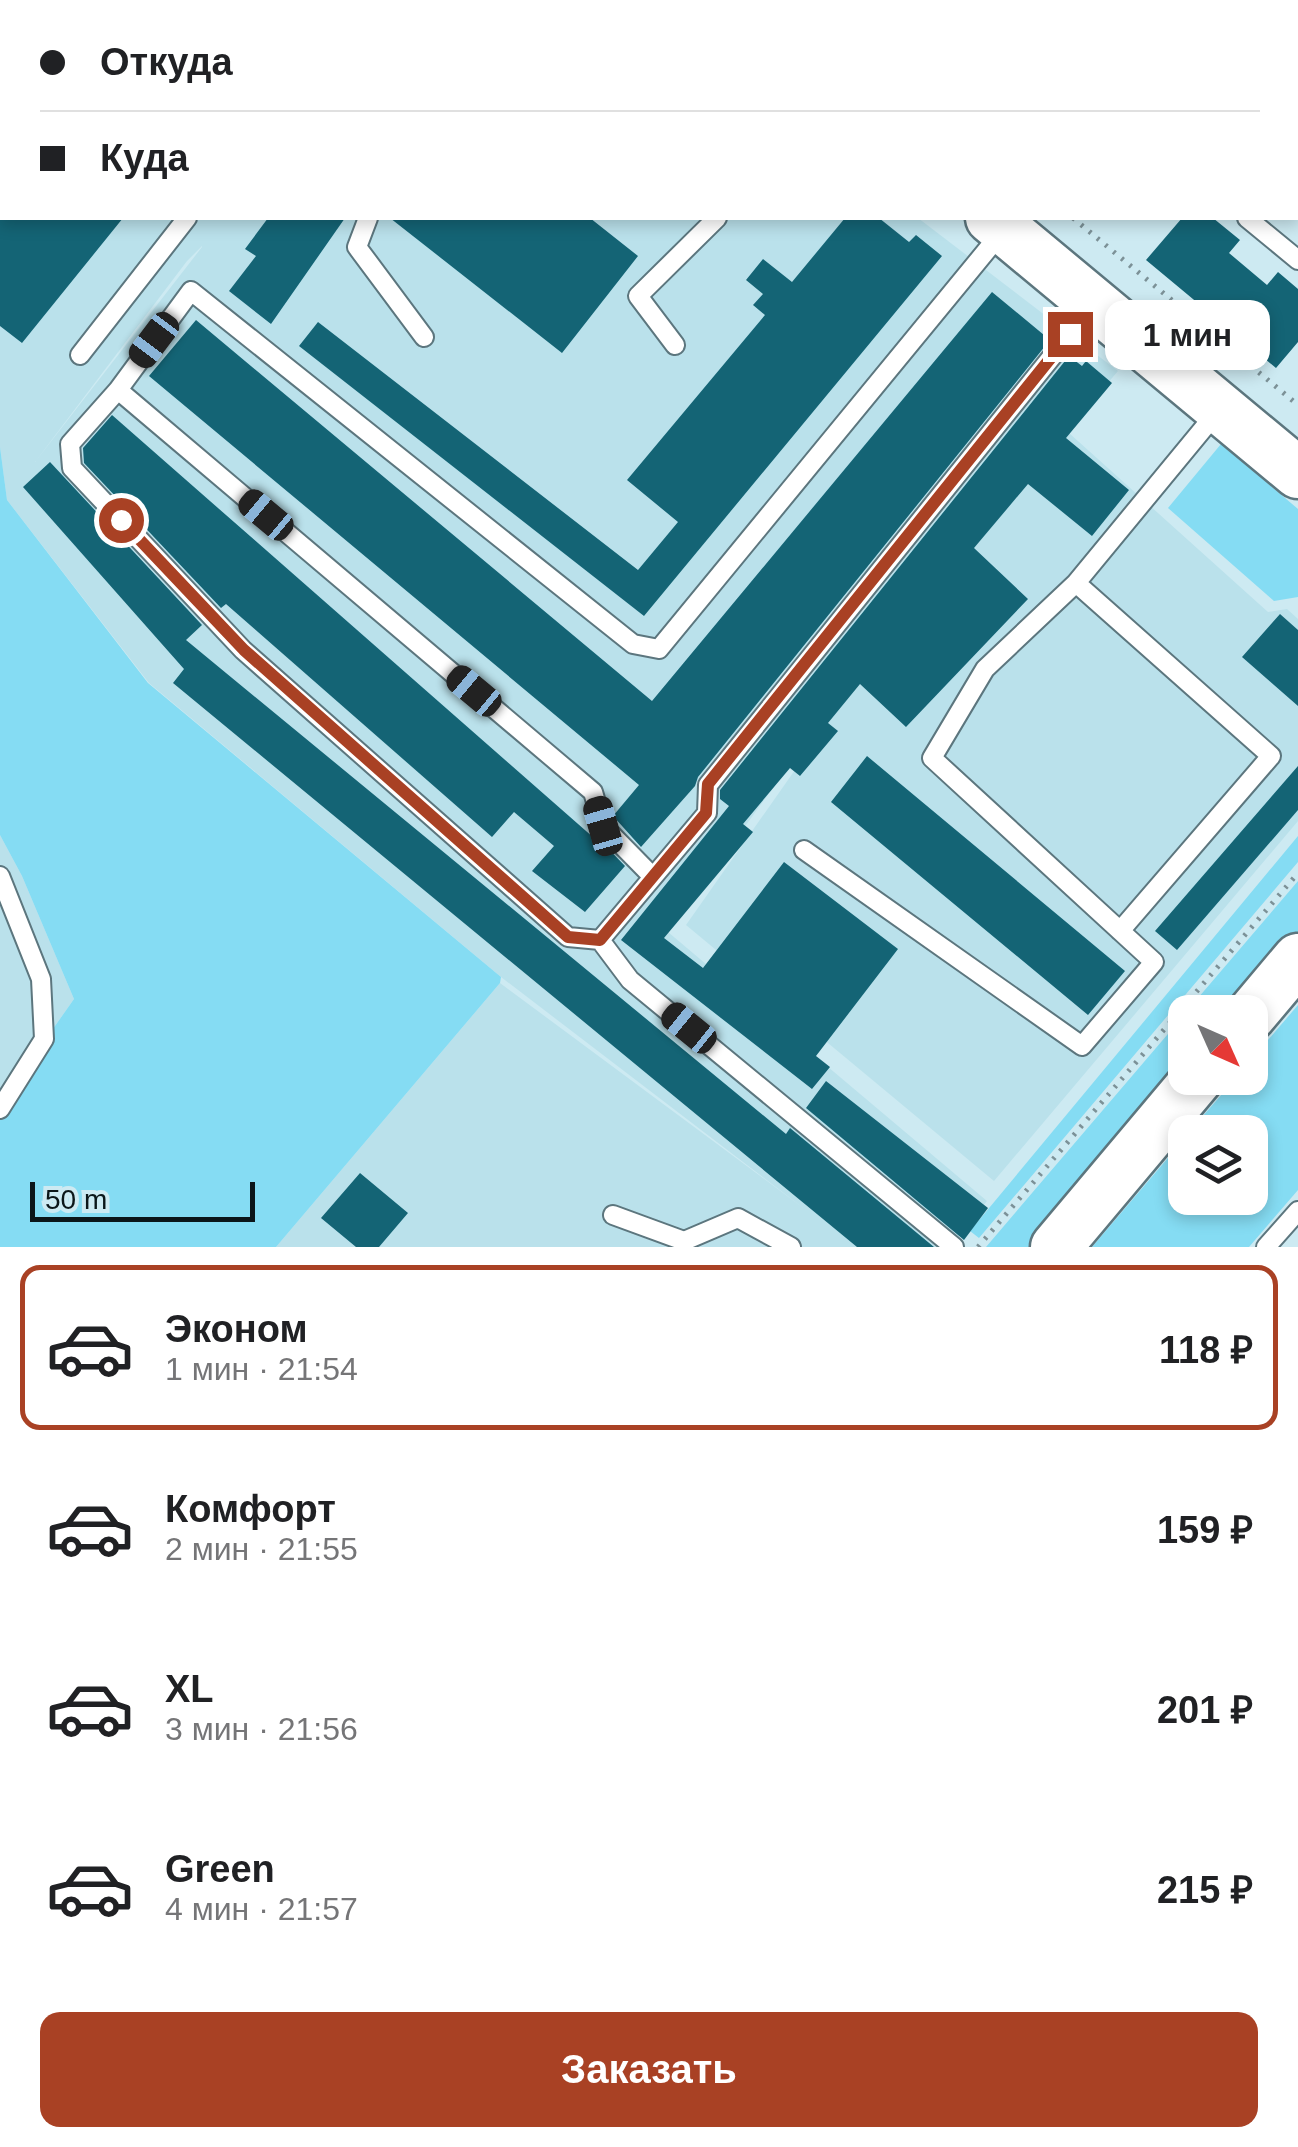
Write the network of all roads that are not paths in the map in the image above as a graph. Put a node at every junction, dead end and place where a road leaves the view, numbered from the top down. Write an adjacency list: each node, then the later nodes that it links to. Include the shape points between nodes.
1 (185, 220): 10 (lane)
2 (367, 220): 8 (lane, via 358,247)
3 (715, 220): 9 (lane, via 638,296)
4 (1249, 220): 6 (lane)
5 (998, 223): 7 (main road); 11 (lane, via 659,649 633,644 191,291)
6 (1298, 260)
7 (1095, 304): 12 (main road); 17 (lane, via 708,784 706,813)
8 (424, 336)
9 (675, 345)
10 (80, 355)
11 (118, 390): 17 (lane, via 593,792 603,826); 19 (lane, via 70,444 72,468 244,650 568,937)
12 (1220, 408): 13 (main road); 14 (lane)
13 (1298, 473)
14 (1076, 583): 18 (lane, via 985,669 932,758); 18 (lane, via 1271,756)
15 (804, 850): 18 (lane, via 1082,1046 1154,962)
16 (0, 876): 23 (lane, via 40,979 44,1038)
17 (653, 876): 19 (lane)
18 (1120, 931)
19 (600, 940): 27 (lane, via 630,980)
20 (1298, 958): 21 (main road)
21 (1267, 995)
22 (1184, 1095): 28 (main road)
23 (0, 1109)
24 (1298, 1211): 29 (lane)
25 (613, 1215): 26 (lane, via 684,1241 738,1218)
26 (791, 1247)
27 (954, 1247)
28 (1056, 1247)
29 (1266, 1247)

